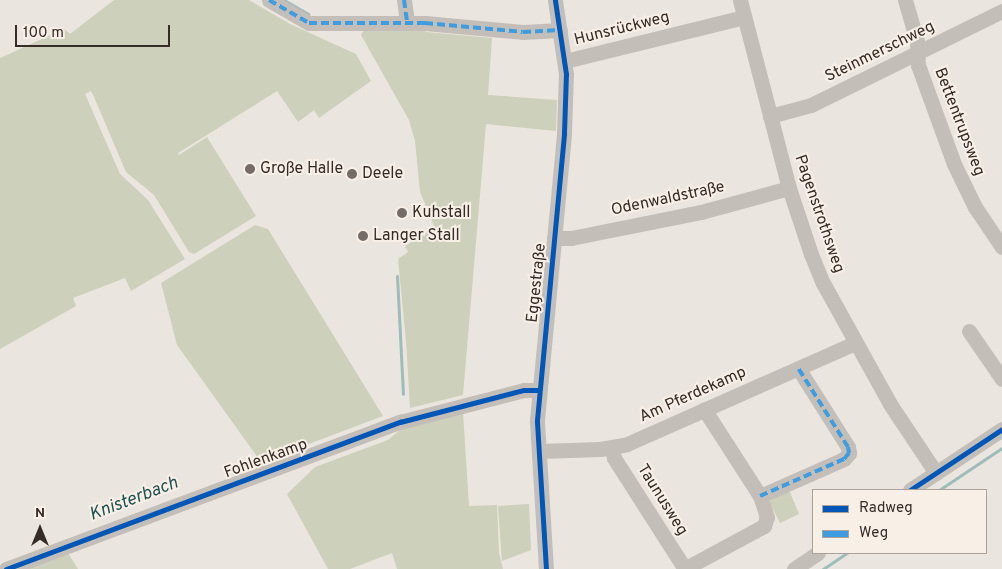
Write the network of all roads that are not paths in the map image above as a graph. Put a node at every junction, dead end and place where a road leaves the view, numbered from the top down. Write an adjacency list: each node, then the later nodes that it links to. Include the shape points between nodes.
1 (269, 0): 8 (street, via 309,23)
2 (404, 0): 8 (street)
3 (555, 0): 9 (street, Eggestraße)
4 (740, 0): 7 (street, Pagenstrothsweg)
5 (905, 0): 10 (street, Bettentrupsweg)
6 (1002, 11): 10 (street, Steinmerschweg)
7 (744, 17): 11 (street, Hunsrückweg); 12 (street, Pagenstrothsweg)
8 (407, 22): 9 (street, via 523,32)
9 (560, 30): 11 (street, Eggestraße)
10 (917, 53): 12 (street, Steinmerschweg, via 811,106); 15 (street, Bettentrupsweg, via 918,65 954,164 975,207)
11 (565, 61): 14 (street, Eggestraße, via 564,133)
12 (770, 116): 13 (street, Pagenstrothsweg)
13 (789, 188): 14 (street, Odenwaldstraße, via 701,212 571,238); 17 (street, Pagenstrothsweg, via 823,283)
14 (554, 238): 20 (street, Eggestraße)
15 (1002, 247)
16 (969, 331): 19 (street)
17 (855, 343): 18 (street, Am Pferdekamp); 25 (street, Pagenstrothsweg, via 890,404)
18 (798, 368): 21 (street, Am Pferdekamp); 27 (street, via 849,453 844,459)
19 (1002, 379)
20 (539, 390): 24 (street, Eggestraße); 29 (street, Fohlenkamp, via 524,390 395,424)
21 (704, 408): 23 (street, Am Pferdekamp); 27 (street)
22 (1002, 429): 25 (street)
23 (612, 448): 24 (street, Am Pferdekamp); 31 (street, Taunusweg, via 614,458)
24 (539, 451): 30 (street, Eggestraße)
25 (936, 472): 26 (street)
26 (911, 489)
27 (760, 496): 31 (street, via 768,517 764,526)
28 (816, 554): 32 (street)
29 (6, 569)
30 (546, 569)
31 (685, 569)
32 (794, 569)

